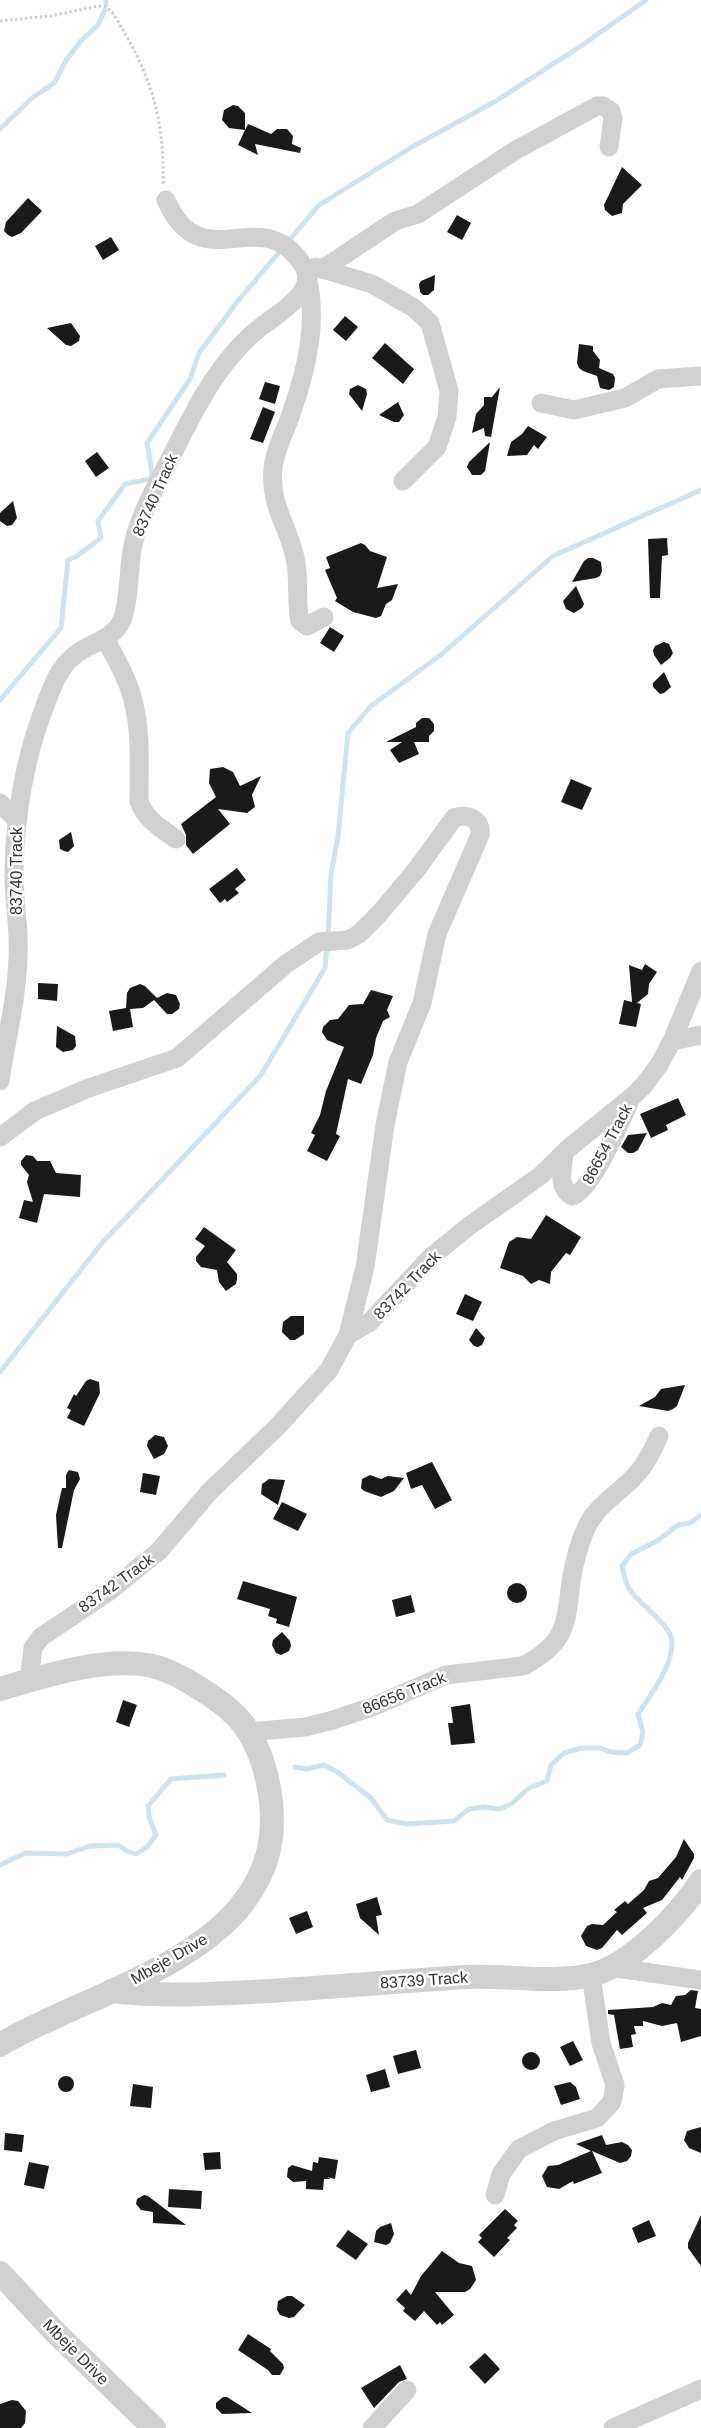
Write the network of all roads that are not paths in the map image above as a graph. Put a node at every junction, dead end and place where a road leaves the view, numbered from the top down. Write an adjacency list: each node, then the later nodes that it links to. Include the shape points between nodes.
1 (609, 147): 3 (street, via 611,111 597,106 516,150 418,214 395,220)
2 (166, 200): 3 (street, via 180,225 198,237 212,241 268,237 279,240)
3 (311, 270): 6 (street, via 372,284 414,308 430,323 449,391 447,417 437,447); 7 (street, via 310,339 297,395 275,455 272,482 276,509 296,564 300,621 307,626); 8 (street, 83740 Track, via 297,298 234,352 210,386 140,522 129,564 125,610 120,623)
4 (701, 376): 5 (street, via 658,379 625,398 574,410)
5 (540, 403)
6 (403, 481)
7 (324, 617)
8 (105, 638): 10 (street, 83740 Track, via 76,654 55,681 32,747); 11 (street, via 131,692 137,723 142,811)
9 (0, 803): 10 (street)
10 (16, 819): 15 (street, 83740 Track, via 14,872 18,961)
11 (176, 839)
12 (701, 971): 14 (street, 83742 Track)
13 (701, 1035): 14 (street)
14 (672, 1041): 16 (street, 83742 Track, via 659,1065)
15 (0, 1081)
16 (632, 1097): 18 (street, 83742 Track); 18 (street, 86654 Track, via 601,1159 578,1194 572,1196 561,1180)
17 (0, 1137): 19 (street, via 35,1111 86,1089 177,1058 286,964 319,942 348,940 359,934 422,863 454,818 470,816 478,821 480,835 437,934 422,1003 398,1062 385,1125 365,1266)
18 (564, 1153): 19 (street, 83742 Track, via 540,1176 431,1257 370,1322)
19 (348, 1336): 21 (street, 83742 Track, via 329,1370 277,1427 210,1491 160,1551 111,1590 42,1636 33,1648)
20 (659, 1436): 23 (street, 86656 Track, via 640,1471 589,1522 571,1581 565,1625 554,1643 534,1660 517,1667 446,1675 372,1707 305,1727)
21 (29, 1681): 22 (street, Mbeje Drive); 23 (street, Mbeje Drive, via 80,1669 152,1666 212,1695 238,1718)
22 (0, 1689)
23 (248, 1732): 27 (street, Mbeje Drive, via 264,1767 271,1819 267,1858 256,1884 223,1926 206,1940)
24 (701, 1881): 25 (street, 83739 Track, via 664,1926 642,1946)
25 (600, 1971): 26 (street); 27 (street, 83739 Track, via 554,1978 466,1977 184,1996); 29 (street, via 601,2043 614,2085 612,2102 596,2118 554,2130 519,2149 501,2174)
26 (701, 1980)
27 (111, 1991): 28 (street, Mbeje Drive)
28 (0, 2045)
29 (495, 2195)
30 (0, 2273): 33 (street, Mbeje Drive, via 55,2332)
31 (701, 2389): 35 (street)
32 (407, 2390): 34 (street)
33 (154, 2428)
34 (372, 2428)
35 (614, 2428)

